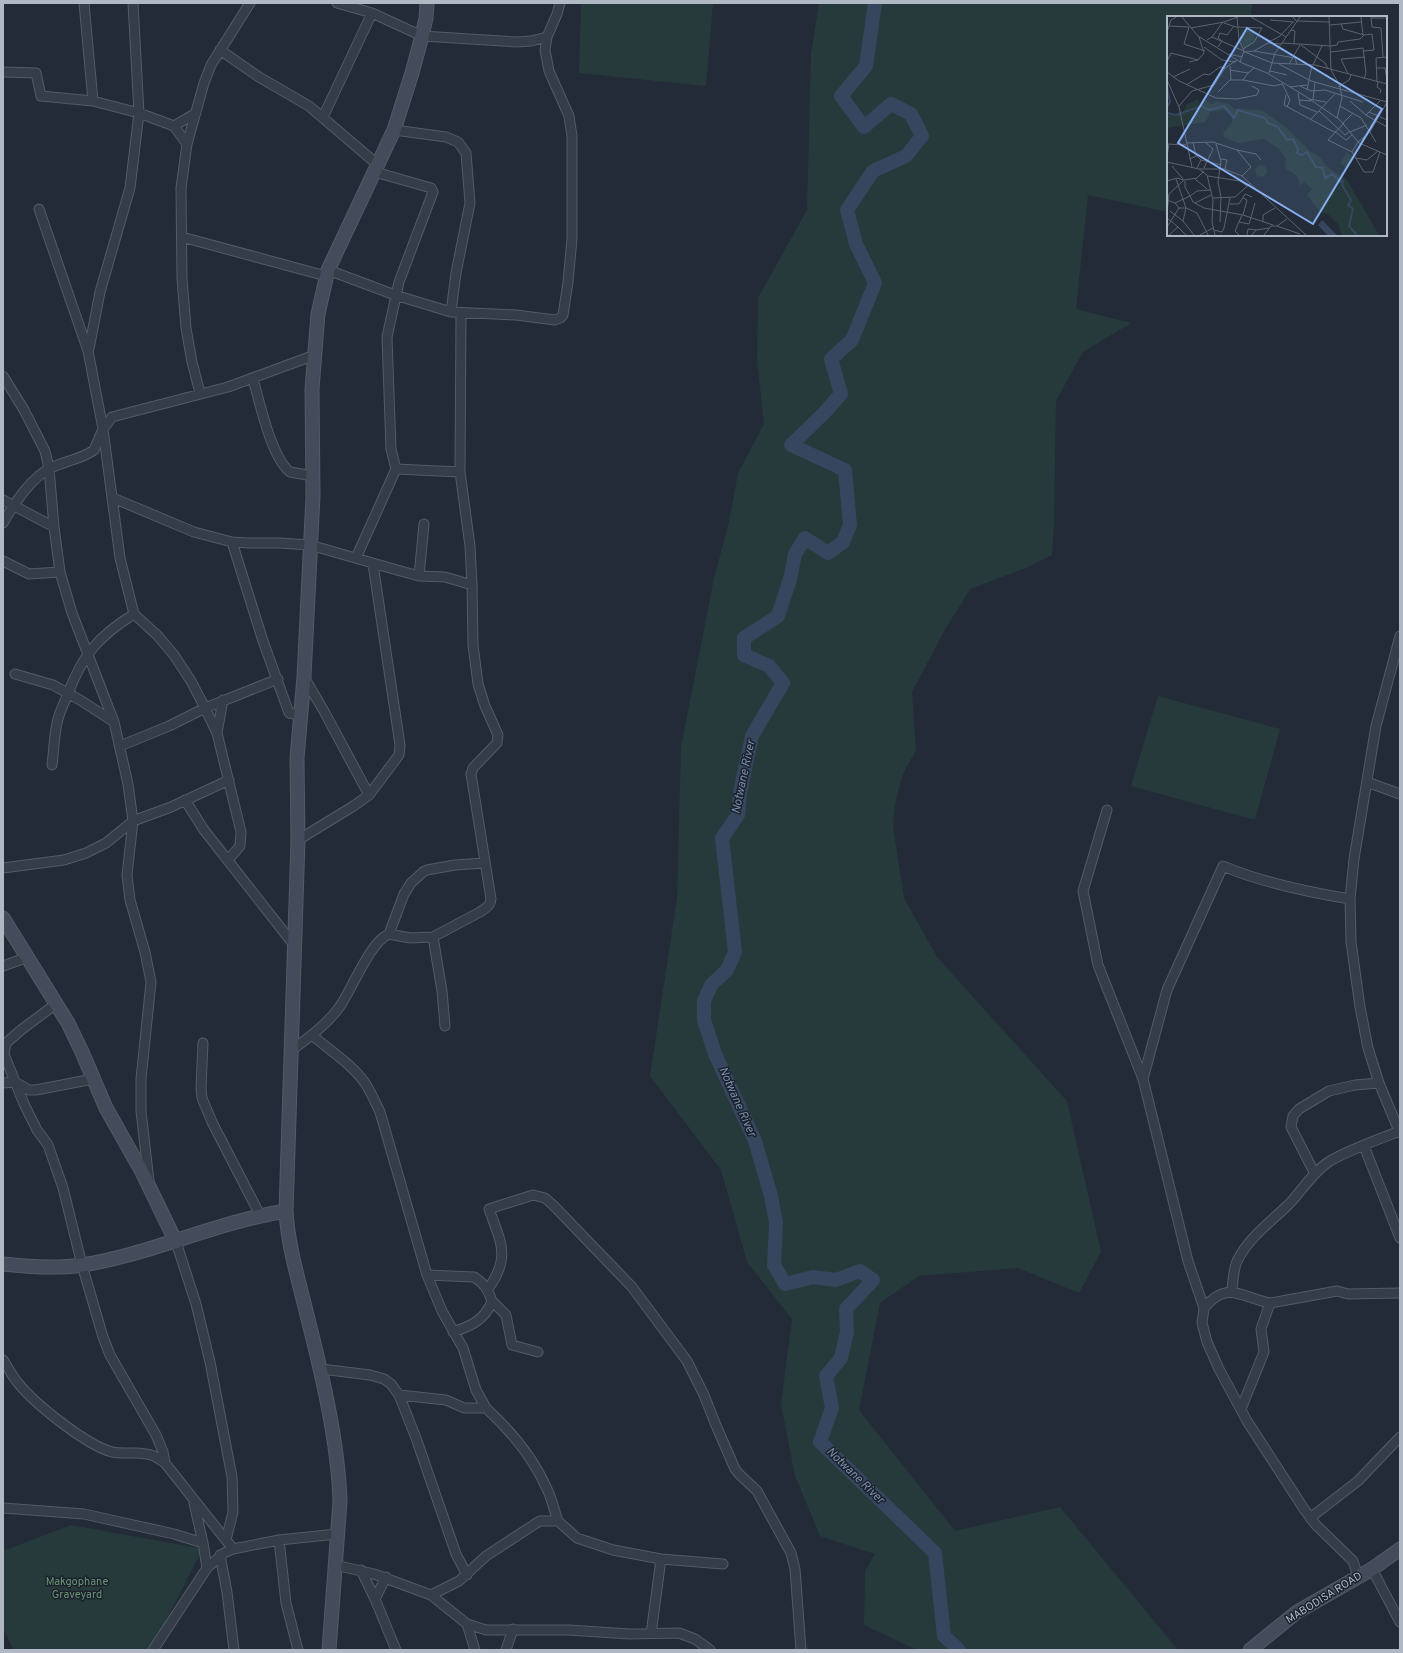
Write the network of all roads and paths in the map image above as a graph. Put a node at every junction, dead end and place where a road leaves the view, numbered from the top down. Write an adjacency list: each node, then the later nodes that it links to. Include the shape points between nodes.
1 (84, 3): 12 (street)
2 (133, 3): 13 (street)
3 (250, 3): 10 (street)
4 (337, 3): 7 (street)
5 (427, 3): 8 (street)
6 (560, 3): 9 (street)
7 (372, 13): 8 (street); 15 (street)
8 (422, 36): 9 (street, via 517,42); 17 (street)
9 (546, 37): 25 (street, via 545,50 549,70 569,116 572,136 572,239 563,315 555,320 516,314)
10 (220, 50): 14 (street, via 204,83); 15 (street)
11 (3, 72): 12 (street, via 36,73 40,96)
12 (93, 101): 13 (street)
13 (139, 113): 16 (street); 26 (street, via 130,188 100,292)
14 (196, 113): 16 (street); 18 (street)
15 (323, 117): 19 (street)
16 (174, 126): 18 (street)
17 (394, 130): 19 (street); 24 (street, via 446,137 458,142 466,153 470,203)
18 (187, 144): 21 (street, via 181,188)
19 (377, 168): 22 (street); 23 (street, via 431,188 433,192)
20 (39, 209): 26 (street)
21 (182, 237): 22 (street); 30 (street, via 186,328)
22 (327, 273): 23 (street); 27 (street, via 318,314)
23 (395, 295): 24 (street); 33 (street, via 387,337 391,449)
24 (451, 312): 25 (street)
25 (461, 313): 34 (street)
26 (88, 351): 31 (street)
27 (315, 355): 29 (street); 35 (street, via 312,389)
28 (3, 376): 32 (street, via 43,446)
29 (253, 379): 30 (street); 35 (street, via 267,426 282,463 290,472)
30 (200, 394): 31 (street, via 112,417)
31 (103, 428): 32 (street, via 92,451); 36 (street)
32 (49, 468): 38 (street); 41 (street)
33 (396, 469): 34 (street); 44 (street)
34 (460, 472): 49 (street, via 470,546)
35 (312, 476): 43 (street)
36 (113, 498): 42 (street, via 194,532); 50 (street, via 120,558)
37 (3, 500): 38 (street)
38 (12, 506): 39 (street); 41 (street)
39 (3, 523)
40 (424, 524): 48 (street)
41 (54, 527): 47 (street)
42 (232, 542): 43 (street); 55 (street, via 263,641)
43 (310, 545): 44 (street); 54 (street)
44 (356, 558): 46 (street)
45 (3, 561): 47 (street, via 29,574)
46 (373, 564): 48 (street); 67 (street, via 400,750 394,763)
47 (60, 572): 52 (street, via 72,613)
48 (419, 576): 49 (street, via 445,577)
49 (472, 585): 73 (street, via 473,645 478,684 498,735 497,743 473,768 471,774)
50 (134, 614): 52 (street, via 118,624); 58 (street, via 174,655)
51 (1400, 636): 65 (street, via 1376,726)
52 (88, 653): 56 (street); 60 (street)
53 (16, 674): 56 (street, via 53,685)
54 (304, 677): 59 (street); 67 (street)
55 (278, 679): 57 (street); 59 (street, via 289,713)
56 (68, 693): 60 (street); 63 (street, via 57,720)
57 (223, 700): 58 (street); 61 (street)
58 (205, 708): 61 (street); 62 (street)
59 (300, 715): 71 (street, via 297,758)
60 (114, 722): 62 (street)
61 (217, 732): 64 (street)
62 (120, 746): 70 (street)
63 (52, 765)
64 (229, 780): 68 (street); 72 (street, via 241,838 239,848)
65 (1367, 782): 66 (street); 75 (street)
66 (1400, 794)
67 (369, 795): 71 (street)
68 (185, 800): 70 (street); 72 (street, via 204,830)
69 (1107, 810): 88 (street, via 1082,891 1098,965)
70 (133, 821): 74 (street, via 106,843 86,853 64,860); 95 (street, via 127,875 130,900 151,982 141,1079 141,1111)
71 (298, 840): 79 (street)
72 (228, 860): 79 (street)
73 (484, 863): 77 (street, via 455,865 423,872 404,894); 78 (street, via 490,903 480,912)
74 (3, 868)
75 (1350, 898): 88 (street, via 1247,876 1223,866 1168,990); 90 (street, via 1351,942 1360,1007 1368,1048)
76 (3, 918): 80 (street)
77 (389, 934): 78 (street, via 410,938); 84 (street, via 372,951 339,1008)
78 (433, 938): 83 (street)
79 (294, 945): 86 (street)
80 (28, 957): 81 (street); 82 (street)
81 (3, 966)
82 (57, 1004): 87 (street); 89 (street, via 6,1043 4,1054)
83 (445, 1026)
84 (312, 1035): 86 (street); 102 (street, via 355,1071 372,1095 380,1112)
85 (203, 1043): 97 (street, via 202,1098)
86 (292, 1050): 96 (street)
87 (93, 1079): 89 (street, via 36,1090 29,1090); 95 (street)
88 (1144, 1079): 108 (street, via 1188,1261)
89 (15, 1082): 91 (street); 101 (street, via 37,1130 48,1145 61,1180)
90 (1379, 1083): 92 (street); 94 (street, via 1329,1091 1299,1109 1293,1116 1291,1127)
91 (3, 1084)
92 (1400, 1132): 93 (street)
93 (1364, 1146): 94 (street, via 1330,1161); 98 (street)
94 (1315, 1174): 104 (street, via 1290,1203 1262,1229 1237,1260)
95 (150, 1190): 99 (street)
96 (286, 1211): 97 (street); 112 (street, via 291,1250)
97 (260, 1215): 99 (street)
98 (1400, 1238)
99 (176, 1242): 101 (street); 125 (street, via 196,1304 210,1362 232,1478 233,1512)
100 (3, 1264): 101 (street, via 40,1267)
101 (82, 1265): 119 (street, via 102,1337 156,1435)
102 (427, 1275): 103 (street, via 474,1277); 109 (street)
103 (488, 1289): 106 (street); 154 (street, via 501,1267 503,1255 489,1209 533,1194 545,1198 554,1206 632,1287 687,1361 735,1469 757,1491 791,1553 795,1569)
104 (1232, 1291): 107 (street); 108 (street, via 1218,1294)
105 (1400, 1293): 107 (street, via 1348,1294 1337,1291)
106 (492, 1302): 109 (street, via 486,1315 476,1323); 110 (street, via 506,1315 512,1344)
107 (1270, 1303): 117 (street, via 1262,1329 1264,1352)
108 (1204, 1308): 117 (street, via 1202,1323 1207,1342)
109 (453, 1332): 116 (street, via 463,1348 472,1380)
110 (538, 1352)
111 (3, 1360): 114 (street)
112 (321, 1370): 115 (street, via 384,1379); 124 (street, via 339,1480)
113 (3, 1373): 114 (street)
114 (18, 1384): 119 (street, via 51,1414 95,1446 123,1454 154,1456)
115 (399, 1394): 116 (street, via 446,1400 464,1408); 137 (street, via 456,1554)
116 (486, 1408): 123 (street, via 506,1427 531,1459 546,1488)
117 (1241, 1410): 122 (street)
118 (1400, 1437): 122 (street, via 1358,1481)
119 (165, 1463): 120 (street)
120 (194, 1500): 125 (street); 127 (street)
121 (3, 1508): 127 (street, via 84,1514)
122 (1310, 1518): 138 (street, via 1353,1561)
123 (558, 1521): 131 (street, via 583,1541 613,1550); 137 (street, via 540,1521 486,1556)
124 (337, 1534): 126 (street); 133 (street)
125 (226, 1540): 128 (street)
126 (279, 1540): 128 (street); 148 (street, via 286,1603)
127 (203, 1543): 134 (street)
128 (233, 1549): 130 (street)
129 (1400, 1549): 135 (street, MABODISA ROAD)
130 (220, 1555): 134 (street); 147 (street)
131 (661, 1559): 132 (street); 145 (street)
132 (723, 1564)
133 (334, 1565): 136 (street); 149 (street)
134 (207, 1568): 146 (street)
135 (1372, 1569): 138 (street, MABODISA ROAD); 142 (street)
136 (361, 1570): 139 (street); 141 (street)
137 (467, 1575): 140 (street, via 451,1586)
138 (1358, 1576): 155 (street, MABODISA ROAD, via 1297,1612)
139 (386, 1577): 140 (street); 141 (street)
140 (432, 1594): 143 (street)
141 (375, 1599): 150 (street)
142 (1400, 1622)
143 (467, 1624): 144 (street, via 486,1630); 151 (street)
144 (513, 1629): 145 (street); 152 (street)
145 (651, 1634): 153 (street, via 679,1633)
146 (153, 1650)
147 (234, 1650)
148 (298, 1650)
149 (328, 1650)
150 (396, 1650)
151 (475, 1650)
152 (506, 1650)
153 (710, 1650)
154 (801, 1650)
155 (1250, 1650)

